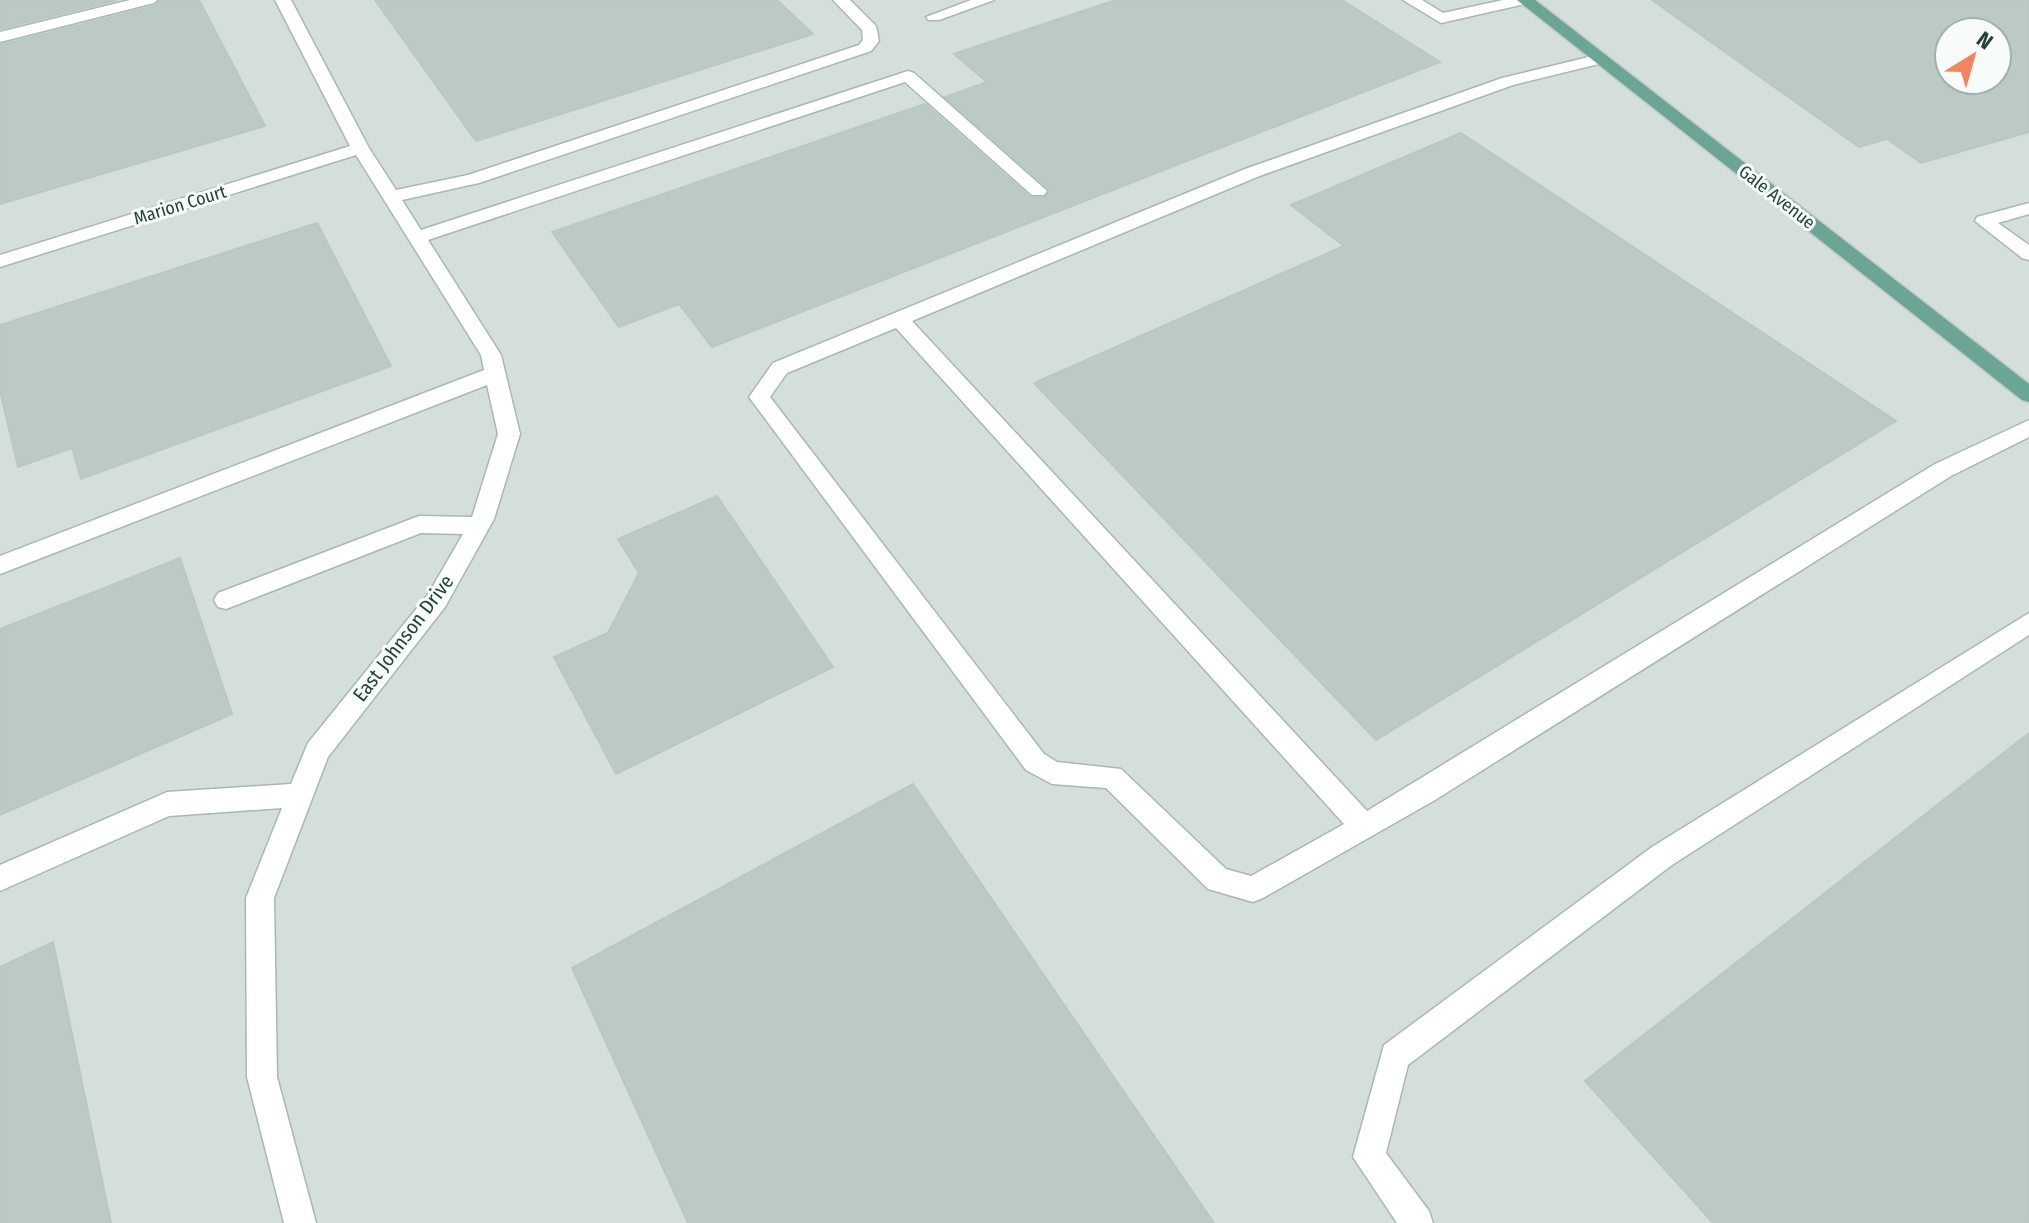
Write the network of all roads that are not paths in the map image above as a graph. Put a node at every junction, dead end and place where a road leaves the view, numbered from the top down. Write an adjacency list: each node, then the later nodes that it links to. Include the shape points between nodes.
1 (149, 0): 8 (street)
2 (283, 0): 10 (street, East Johnson Drive)
3 (841, 0): 12 (street, via 870,29 871,41 865,48 473,179)
4 (986, 0): 7 (street)
5 (1411, 0): 6 (street, via 1441,18)
6 (1525, 0): 9 (main road, Gale Avenue)
7 (934, 17)
8 (0, 37)
9 (1601, 59): 17 (street, via 1508,81 1251,173); 19 (main road, Gale Avenue)
10 (360, 148): 12 (street, East Johnson Drive); 16 (street, Marion Court)
11 (1038, 191): 14 (street, via 908,76)
12 (390, 197): 14 (street, East Johnson Drive)
13 (2029, 208): 15 (street, via 1984,221)
14 (416, 238): 18 (street, East Johnson Drive, via 491,355)
15 (2029, 254)
16 (0, 261)
17 (899, 319): 26 (street); 26 (street, via 780,368 759,397 1035,762 1052,773 1112,777 1218,880 1253,889)
18 (495, 374): 21 (street, East Johnson Drive, via 509,434); 22 (street)
19 (2029, 395)
20 (2029, 428): 26 (street, via 1943,470)
21 (479, 526): 23 (street, via 419,524); 25 (street, East Johnson Drive, via 437,600 317,751)
22 (0, 565)
23 (226, 600)
24 (2029, 623): 29 (street, via 1662,856 1395,1056 1369,1157)
25 (300, 795): 27 (street, via 167,804); 28 (street, East Johnson Drive, via 260,898 262,1077)
26 (1364, 827)
27 (0, 878)
28 (300, 1223)
29 (1417, 1223)

